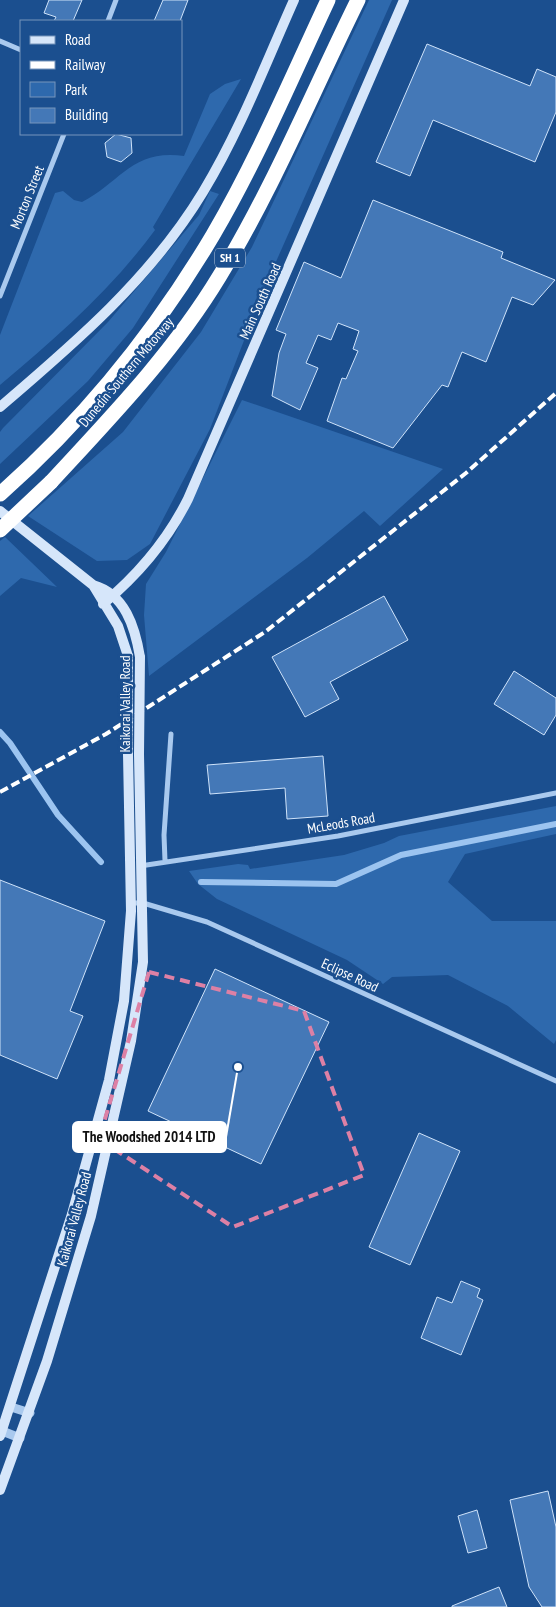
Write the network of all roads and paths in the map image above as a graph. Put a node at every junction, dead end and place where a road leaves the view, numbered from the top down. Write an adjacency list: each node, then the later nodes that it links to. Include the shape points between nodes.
1 (116, 0): 6 (street)
2 (294, 0): 11 (main road, via 239,125 183,223 98,321)
3 (328, 0): 12 (highway, Dunedin Southern Motorway / SH 1, via 255,155 214,234 178,290 138,346 88,406)
4 (358, 0): 14 (highway, Dunedin Southern Motorway / SH 1, bridge, via 271,184 218,279 167,352 120,408 51,482)
5 (404, 0): 16 (main road, Main South Road, via 188,500 154,555)
6 (108, 20)
7 (0, 41): 8 (street)
8 (20, 50)
9 (64, 135): 10 (street, Morton Street)
10 (0, 296)
11 (0, 407)
12 (0, 494)
13 (0, 511): 15 (main road)
14 (0, 530)
15 (93, 585): 16 (main road, Kaikorai Valley Road); 17 (main road, Kaikorai Valley Road)
16 (114, 595): 17 (main road, Main South Road); 21 (main road, Kaikorai Valley Road, bridge, via 132,622 140,657)
17 (103, 604): 22 (main road, Kaikorai Valley Road, bridge, via 118,626 128,656)
18 (171, 734): 20 (street)
19 (556, 793): 20 (street, McLeods Road, via 338,836)
20 (165, 861): 21 (street, McLeods Road)
21 (141, 866): 22 (street, McLeods Road); 24 (main road, Kaikorai Valley Road)
22 (129, 868): 23 (main road, Kaikorai Valley Road)
23 (131, 903): 24 (street, Eclipse Road); 27 (main road, Kaikorai Valley Road, via 124,1001 109,1080 72,1214)
24 (143, 903): 25 (street, Eclipse Road, via 207,922); 28 (main road, Kaikorai Valley Road, via 143,962 128,1051 91,1216)
25 (556, 1081)
26 (0, 1405): 27 (street)
27 (11, 1407): 28 (street); 29 (main road, Kaikorai Valley Road)
28 (30, 1413): 30 (main road, Kaikorai Valley Road)
29 (1, 1433): 30 (street)
30 (20, 1438): 31 (main road, Kaikorai Valley Road)
31 (0, 1490)

